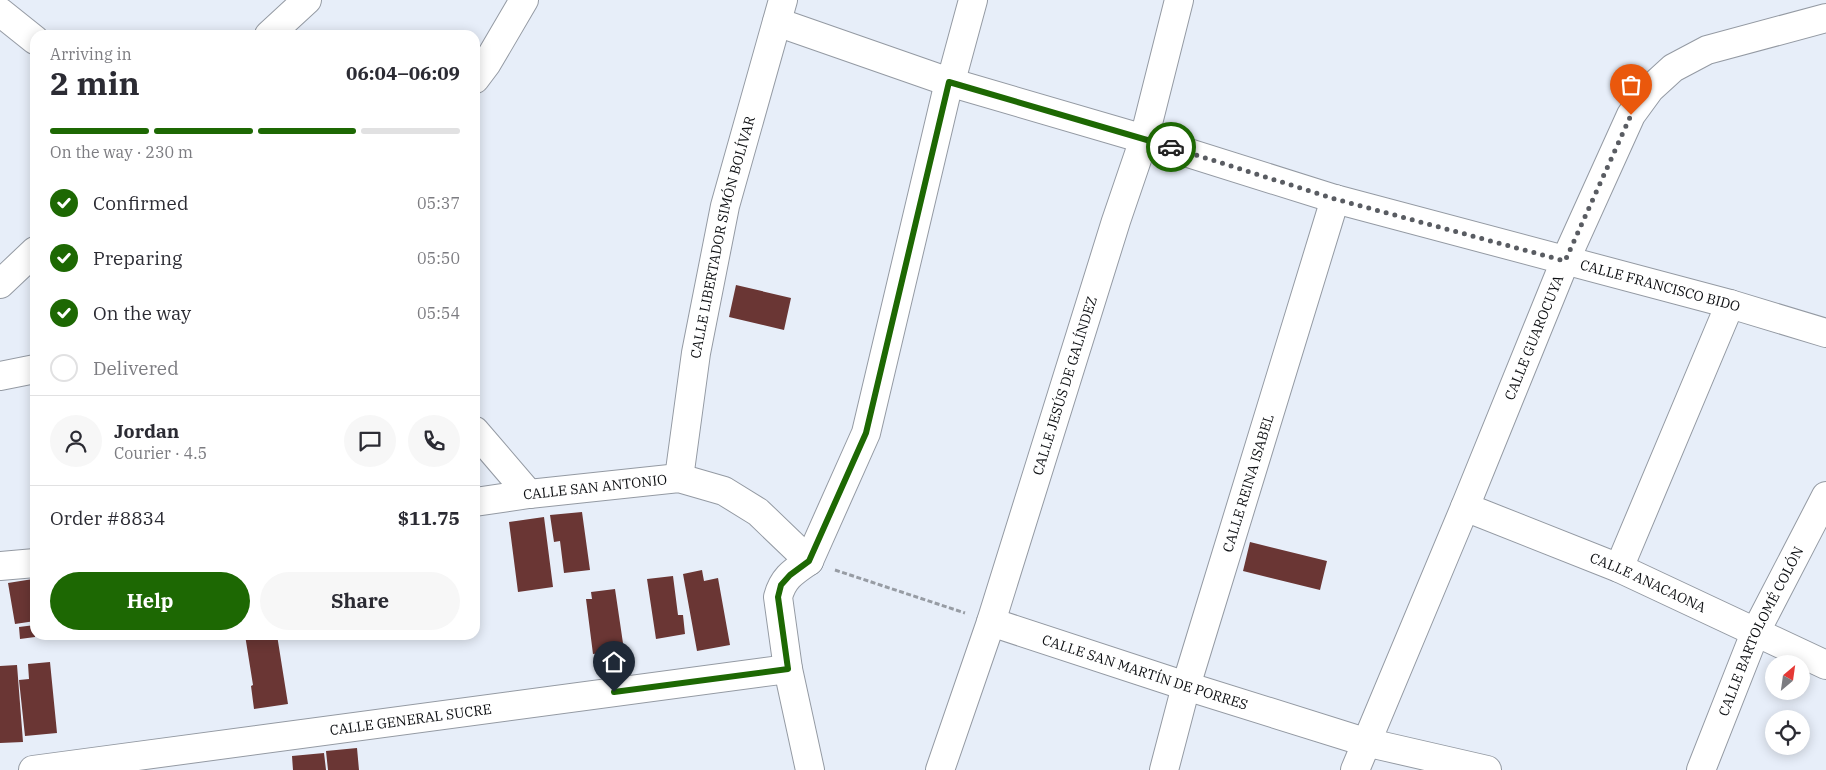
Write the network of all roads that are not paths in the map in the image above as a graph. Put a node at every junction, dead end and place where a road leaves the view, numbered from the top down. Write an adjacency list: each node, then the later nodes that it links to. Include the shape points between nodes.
1 (307, 0): 8 (street)
2 (524, 0): 10 (street)
3 (973, 0): 11 (street)
4 (1179, 0): 12 (street, CALLE JESÚS DE GALÍNDEZ)
5 (780, 11): 11 (street, CALLE FRANCISCO BIDO); 22 (street, CALLE LIBERTADOR SIMÓN BOLÍVAR, via 725,206 696,353)
6 (0, 12): 9 (street)
7 (1826, 18): 15 (street, CALLE GUAROCUYA, via 1708,50 1673,68 1650,89 1631,115)
8 (274, 30)
9 (30, 36)
10 (480, 72)
11 (949, 82): 12 (street, CALLE FRANCISCO BIDO); 27 (street, via 866,433)
12 (1144, 139): 13 (street, CALLE FRANCISCO BIDO); 31 (street, CALLE JESÚS DE GALÍNDEZ)
13 (1335, 199): 15 (street, CALLE FRANCISCO BIDO); 35 (street, CALLE REINA ISABEL)
14 (30, 256): 16 (street)
15 (1565, 261): 17 (street, CALLE FRANCISCO BIDO); 26 (street, CALLE GUAROCUYA)
16 (0, 284)
17 (1730, 304): 18 (street, CALLE FRANCISCO BIDO); 30 (street)
18 (1826, 333)
19 (30, 370): 20 (street)
20 (0, 376)
21 (480, 437): 23 (street)
22 (678, 478): 23 (street, CALLE SAN ANTONIO); 27 (street, CALLE SAN ANTONIO, via 724,491 758,512)
23 (529, 494): 25 (street, CALLE SAN ANTONIO)
24 (1826, 496): 32 (street, CALLE BARTOLOMÉ COLÓN)
25 (480, 501)
26 (1465, 507): 30 (street, CALLE ANACAONA); 36 (street, CALLE GUAROCUYA)
27 (809, 561): 34 (street, via 781,585 778,597)
28 (30, 563): 29 (street)
29 (0, 566)
30 (1619, 568): 32 (street, CALLE ANACAONA)
31 (991, 622): 35 (street, CALLE SAN MARTÍN DE PORRES); 39 (street, CALLE JESÚS DE GALÍNDEZ)
32 (1756, 633): 33 (street, CALLE ANACAONA); 43 (street, CALLE BARTOLOMÉ COLÓN)
33 (1826, 665)
34 (788, 669): 37 (street, CALLE GENERAL SUCRE); 38 (street)
35 (1186, 686): 36 (street, CALLE SAN MARTÍN DE PORRES); 40 (street, CALLE REINA ISABEL)
36 (1366, 742): 41 (street, CALLE GUAROCUYA); 42 (street, CALLE SAN MARTÍN DE PORRES)
37 (33, 770)
38 (810, 770)
39 (940, 770)
40 (1164, 770)
41 (1355, 770)
42 (1484, 770)
43 (1701, 770)

